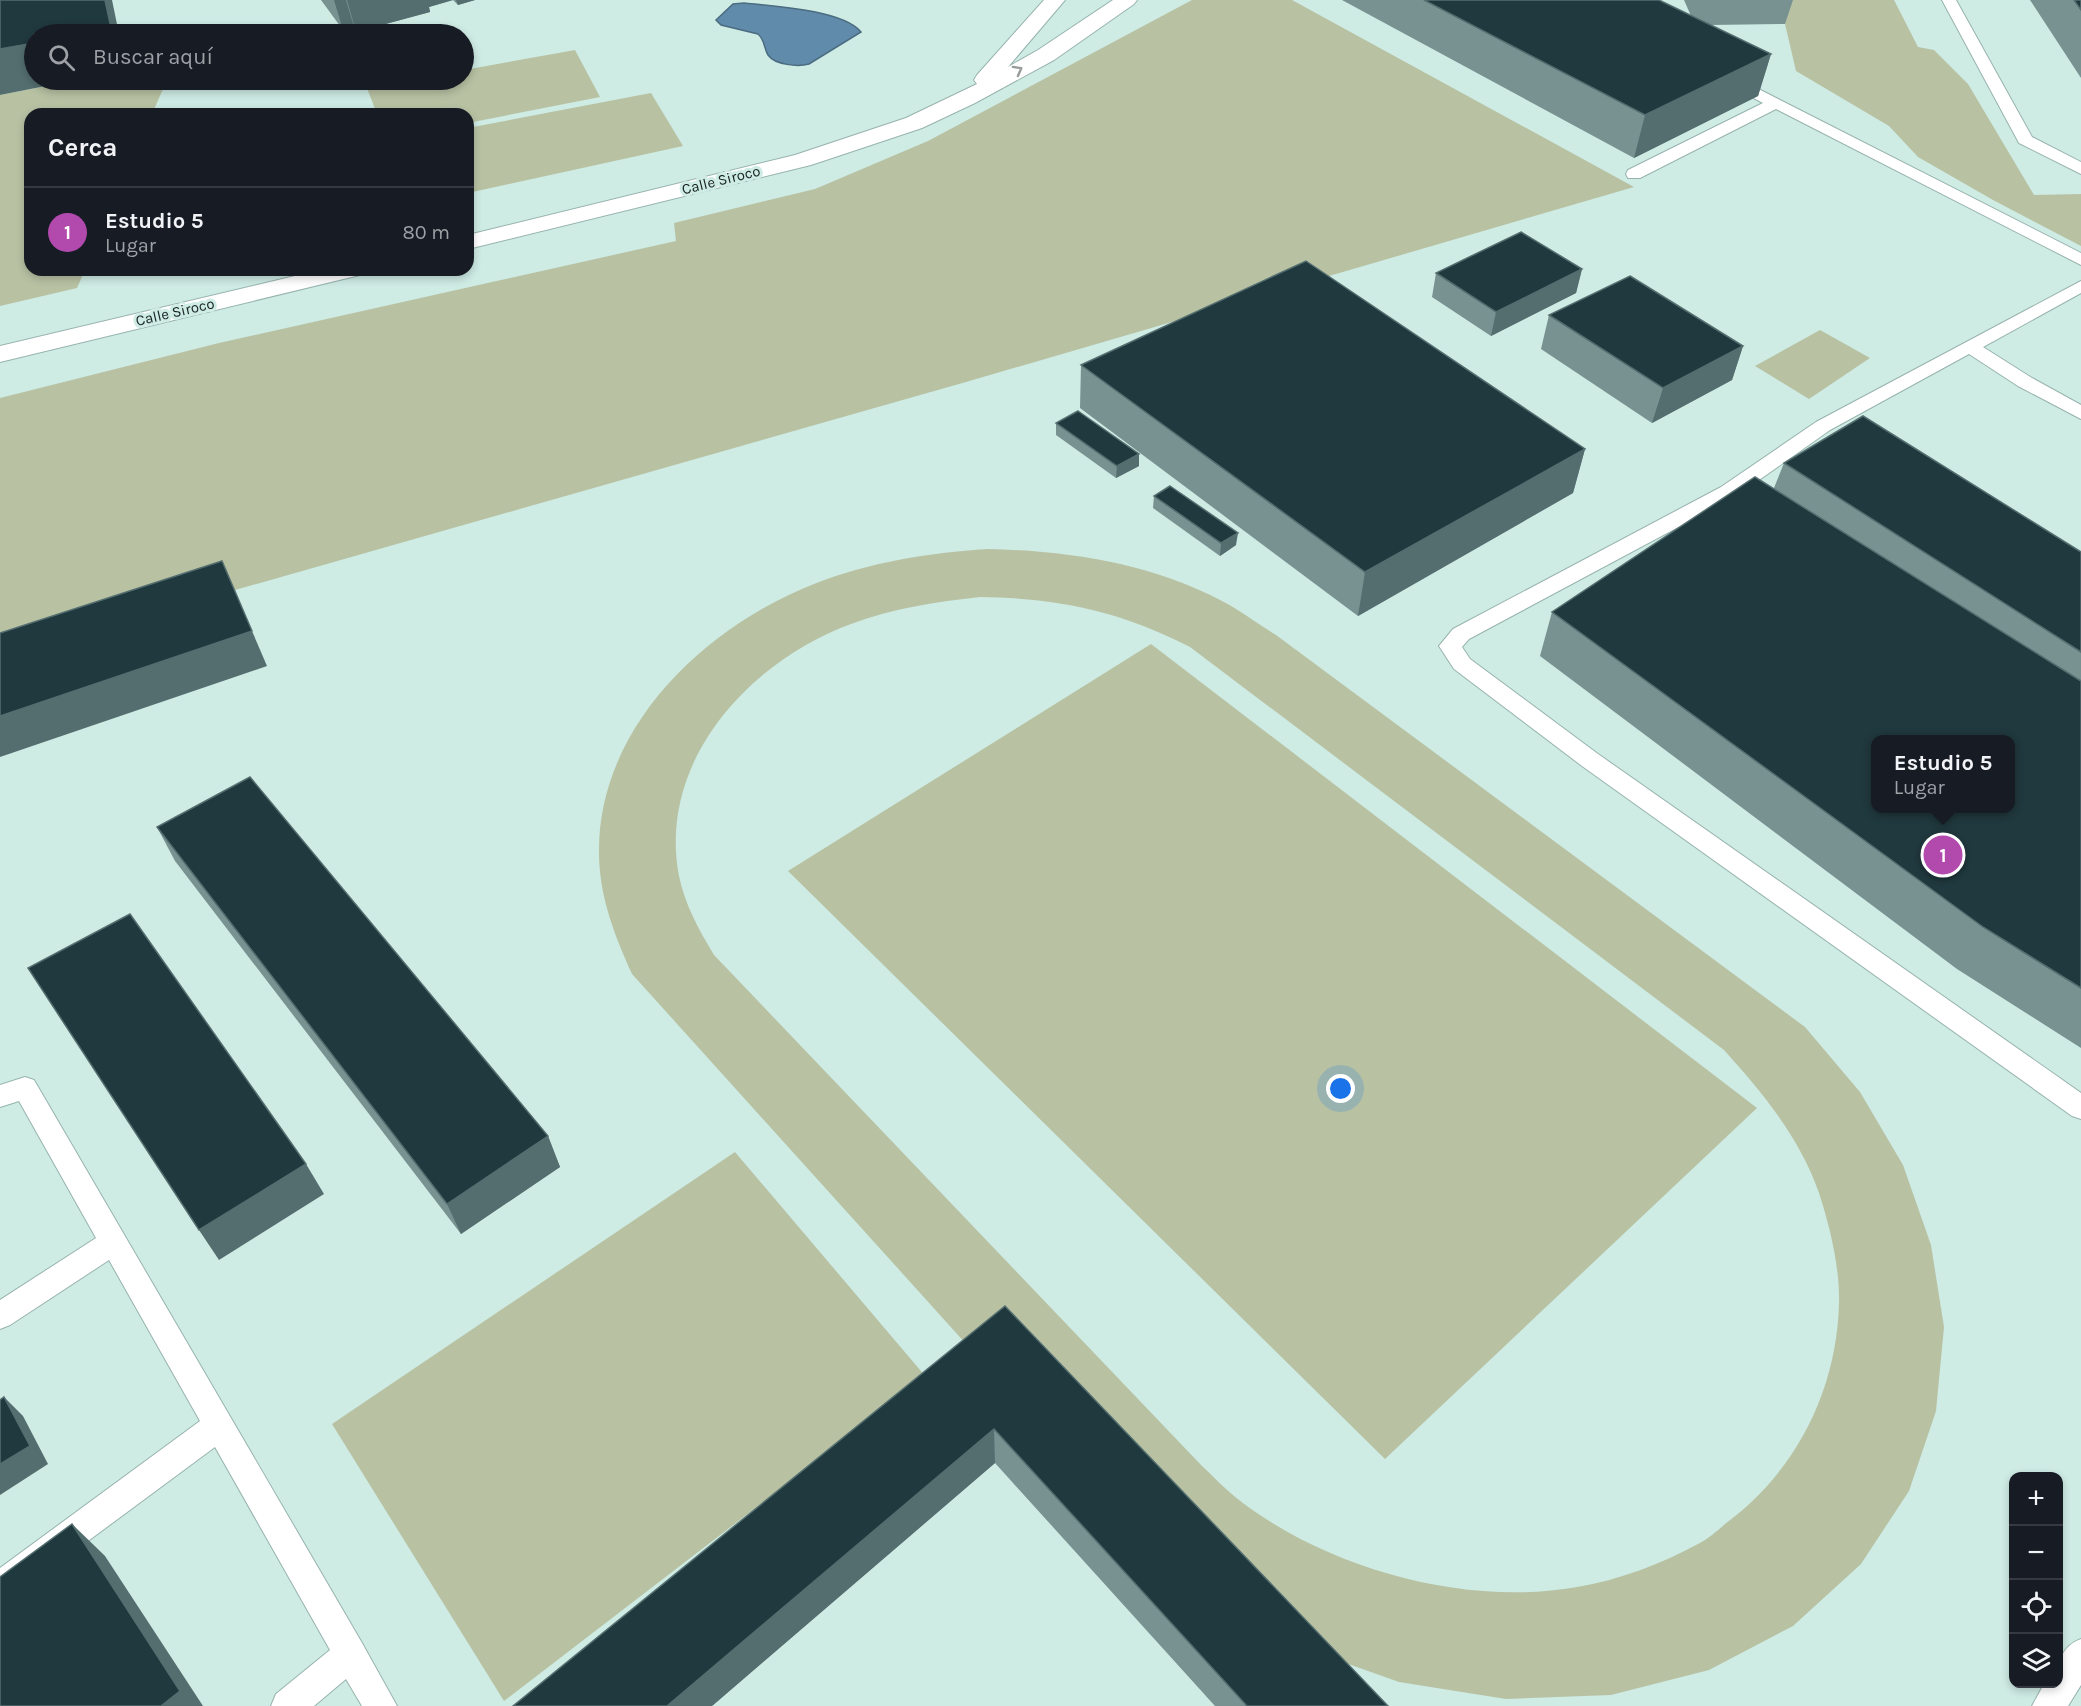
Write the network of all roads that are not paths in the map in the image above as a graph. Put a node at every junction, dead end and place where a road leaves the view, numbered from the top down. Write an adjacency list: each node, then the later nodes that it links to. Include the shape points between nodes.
1 (1055, 0): 5 (street, Calle Siroco)
2 (1127, 0): 7 (street, Calle Siroco, one-way to 2, via 1046,55)
3 (1949, 0): 9 (lane, via 2025,140)
4 (1020, 10): 5 (street)
5 (1012, 50): 7 (street, Calle Siroco)
6 (1713, 70): 8 (lane)
7 (967, 98): 11 (street, Calle Siroco, via 915,123 803,160)
8 (1776, 103): 10 (lane); 12 (lane)
9 (2081, 169)
10 (1634, 174)
11 (474, 241)
12 (2081, 260)
13 (326, 276): 16 (street, Calle Siroco)
14 (2081, 286): 15 (lane)
15 (1971, 347): 17 (lane); 18 (lane, via 1823,426)
16 (0, 354)
17 (2081, 413)
18 (1728, 492): 19 (lane); 21 (lane, via 1461,634 1450,646 1462,664 1590,760)
19 (1758, 512)
20 (0, 1096): 22 (lane, via 25,1088)
21 (2081, 1108)
22 (113, 1242): 23 (lane); 24 (lane)
23 (0, 1316)
24 (218, 1426): 25 (lane); 26 (lane)
25 (0, 1587)
26 (351, 1654): 28 (lane); 29 (lane)
27 (2081, 1655): 30 (lane)
28 (288, 1706)
29 (380, 1706)
30 (2049, 1706)

